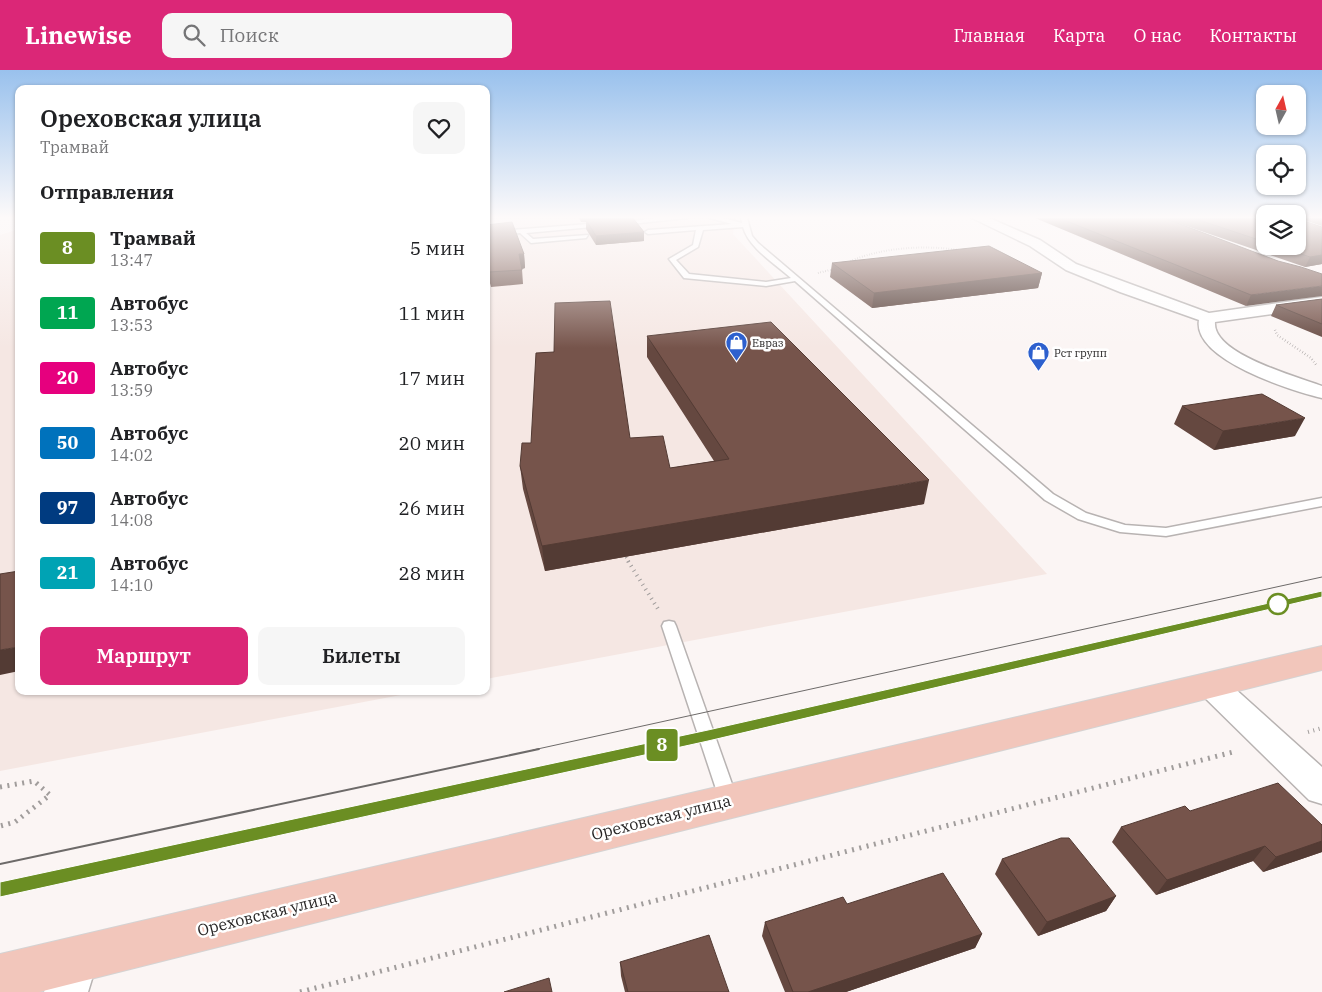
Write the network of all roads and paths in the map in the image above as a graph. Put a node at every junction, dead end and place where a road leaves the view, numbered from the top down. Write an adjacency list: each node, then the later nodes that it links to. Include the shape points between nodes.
1 (674, 261): 7 (lane, via 687,276 766,284)
2 (776, 261): 7 (lane)
3 (852, 261): 5 (path)
4 (1062, 261): 10 (street, via 1124,290)
5 (844, 264)
6 (837, 268): 7 (path)
7 (796, 279): 12 (lane, via 1049,497 1082,516 1124,529 1166,532)
8 (1322, 302): 9 (street)
9 (1284, 309): 10 (street); 11 (path, via 1273,325 1277,335 1311,358 1318,367 1316,380)
10 (1208, 318): 11 (street, via 1207,330 1218,345 1243,362)
11 (1321, 392)
12 (1322, 502)
13 (626, 557): 14 (path)
14 (669, 626): 21 (lane)
15 (1322, 658): 16 (main road, Ореховская улица)
16 (1211, 685): 18 (street); 21 (main road, Ореховская улица)
17 (1322, 728): 18 (path)
18 (1272, 742): 20 (street); 25 (path)
19 (0, 787): 22 (path, via 34,781 50,795 15,822)
20 (1322, 789)
21 (729, 801): 23 (main road, Ореховская улица)
22 (0, 826)
23 (72, 976): 24 (main road, Ореховская улица)
24 (0, 978)
25 (300, 992)

